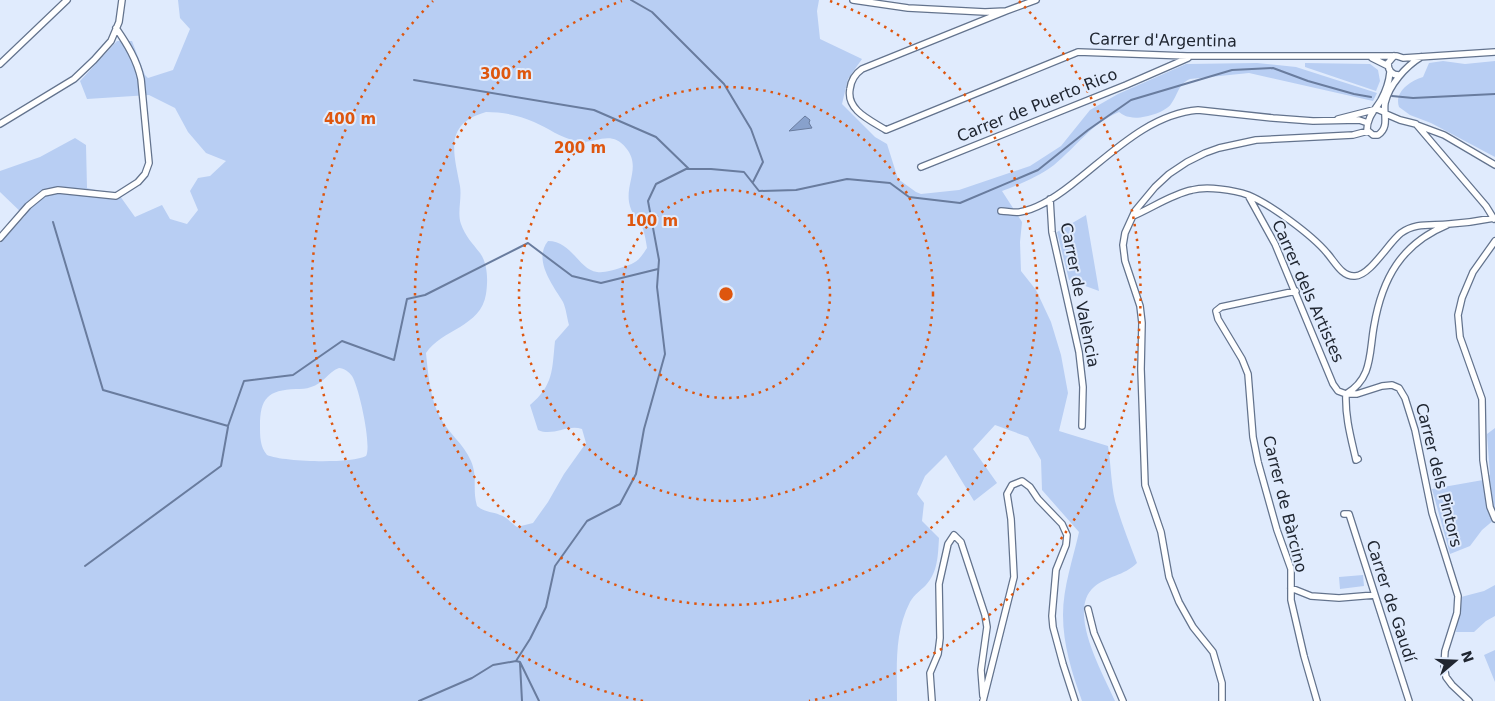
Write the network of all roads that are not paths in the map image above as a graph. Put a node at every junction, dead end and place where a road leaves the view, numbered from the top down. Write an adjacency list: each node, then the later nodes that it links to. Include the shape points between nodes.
1 (67, 0): 14 (street)
2 (122, 0): 6 (street)
3 (853, 0): 5 (street, via 908,8)
4 (1036, 0): 5 (street)
5 (1006, 11): 8 (street, Carrer d'Argentina, via 857,72 850,86 853,107 886,130 1078,52)
6 (116, 28): 24 (street, via 111,42 74,79); 36 (street, via 139,69 141,79 148,163 145,174 116,196 58,190 44,194 28,206)
7 (1495, 52): 12 (street)
8 (1166, 55): 9 (street, Carrer d'Argentina); 15 (street)
9 (1192, 56): 10 (street, Carrer d'Argentina); 15 (street, Carrer de Puerto Rico)
10 (1366, 56): 11 (street, Carrer d'Argentina); 16 (street, Carrer d'Argentina)
11 (1394, 56): 13 (street); 16 (street, via 1389,60)
12 (1422, 56): 13 (street); 17 (street)
13 (1403, 58): 17 (street)
14 (0, 64)
15 (1162, 68): 29 (street, Carrer de Puerto Rico)
16 (1389, 69): 18 (street); 19 (street, via 1389,82)
17 (1407, 69): 18 (street)
18 (1399, 75): 20 (street, via 1386,101)
19 (1374, 110): 20 (street, via 1380,109); 22 (street); 25 (street)
20 (1385, 113): 21 (street); 23 (street)
21 (1400, 120): 23 (street); 26 (street)
22 (1332, 121): 25 (street, via 1359,120); 31 (street, via 1198,110 1180,113 1130,138)
23 (1385, 123): 27 (street, via 1378,135)
24 (0, 124)
25 (1368, 124): 27 (street)
26 (1416, 124): 28 (street, via 1444,135); 34 (street, via 1486,206)
27 (1368, 131): 33 (street, via 1353,135 1256,140 1219,148 1186,162 1169,174)
28 (1495, 165)
29 (921, 168)
30 (1248, 195): 33 (street, via 1204,188 1191,190); 35 (street, via 1302,230 1349,276 1357,277 1366,272 1402,232 1427,224); 38 (street, Carrer dels Artistes)
31 (1050, 200): 32 (street, via 1020,212); 40 (street, Carrer de València, via 1052,232 1079,352 1083,387)
32 (1001, 211)
33 (1133, 216): 51 (street, via 1123,245 1142,322 1145,485 1161,532 1169,577 1193,628 1213,652 1222,682)
34 (1494, 220): 35 (street)
35 (1446, 225): 39 (street, via 1433,230 1397,261 1378,309 1366,376)
36 (0, 237)
37 (1495, 241): 43 (street, via 1473,272 1458,315 1460,337 1482,399 1483,460)
38 (1296, 291): 39 (street, Carrer dels Artistes, via 1333,384); 44 (street, Carrer de Bàrcino, via 1220,307 1216,311 1248,374 1258,462 1291,569)
39 (1346, 394): 41 (street, via 1349,430); 54 (street, Carrer dels Pintors, via 1392,385 1399,388 1405,398 1432,513 1458,596 1445,651 1446,677)
40 (1082, 426)
41 (1358, 459)
42 (1344, 514): 45 (street, Carrer de Gaudí, via 1349,514)
43 (1495, 520)
44 (1291, 588): 45 (street, via 1311,596); 52 (street, Carrer de Bàrcino, via 1291,600)
45 (1375, 595): 53 (street, Carrer de Gaudí)
46 (1088, 609): 50 (street, via 1094,633)
47 (932, 701): 48 (street, via 930,673 940,638 939,584 948,544 954,536 960,542 985,615 987,627 981,670)
48 (983, 701): 49 (street, via 1014,577 1007,494 1012,485 1022,481 1062,524 1067,535 1056,570 1052,616)
49 (1075, 701)
50 (1123, 701)
51 (1222, 701)
52 (1317, 701)
53 (1409, 701)
54 (1469, 701)

